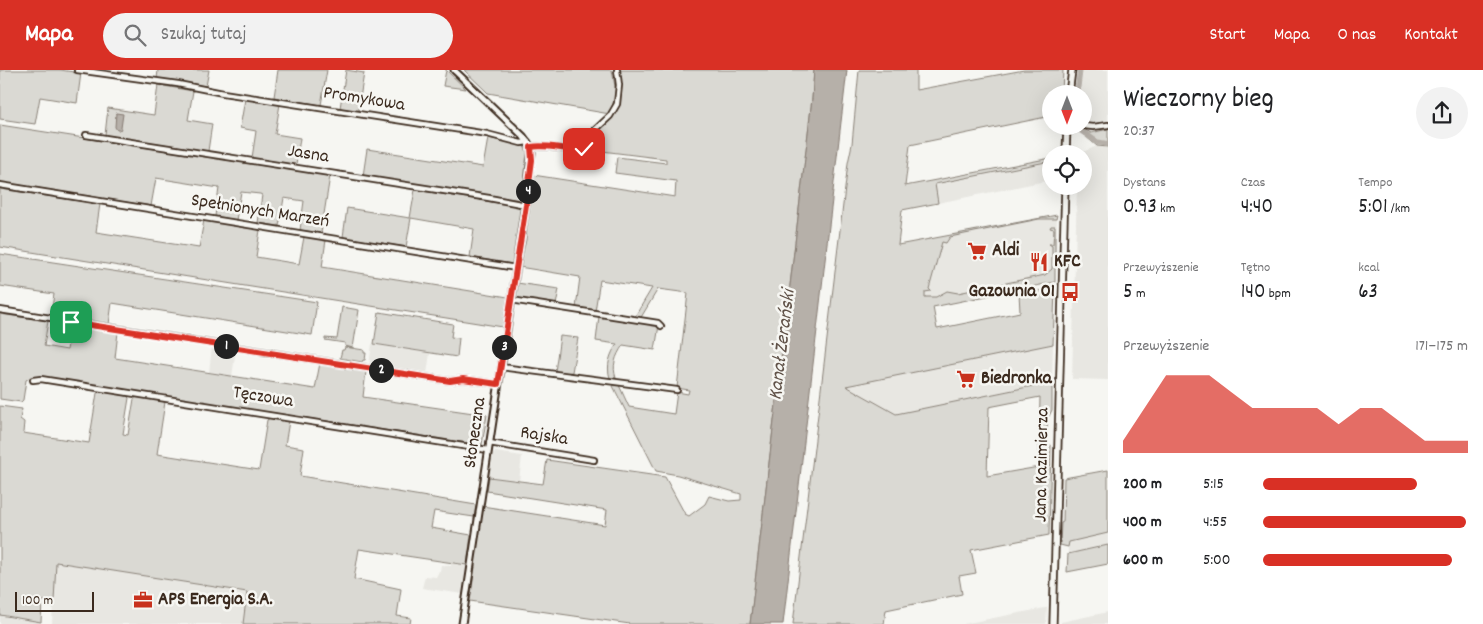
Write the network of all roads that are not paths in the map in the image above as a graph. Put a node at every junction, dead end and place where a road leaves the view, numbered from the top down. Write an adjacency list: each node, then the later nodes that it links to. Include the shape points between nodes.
1 (77, 70): 9 (street, Promykowa, via 487,134)
2 (454, 70): 9 (street)
3 (617, 70): 9 (street, Promykowa, via 619,94 615,109 598,126 586,148)
4 (1072, 70): 5 (main road)
5 (1070, 85)
6 (1108, 125): 7 (street)
7 (1092, 127)
8 (86, 136): 12 (street, Jasna)
9 (529, 144): 12 (street, Słoneczna, via 532,160)
10 (0, 186): 13 (street, Spełnionych Marzeń)
11 (1065, 195): 25 (main road, Jana Kazimierza)
12 (526, 205): 13 (street, Słoneczna)
13 (516, 268): 14 (street, Słoneczna)
14 (511, 300): 16 (street); 17 (street, Słoneczna)
15 (0, 310): 19 (street, via 450,381 463,379)
16 (661, 326)
17 (501, 367): 19 (street, Słoneczna); 20 (street)
18 (33, 380): 22 (street, Tęczowa)
19 (498, 384): 21 (street, Słoneczna)
20 (677, 390)
21 (489, 443): 22 (street, Słoneczna); 23 (street, Rajska)
22 (488, 450): 24 (street, Słoneczna)
23 (594, 460)
24 (462, 624)
25 (1053, 624)

